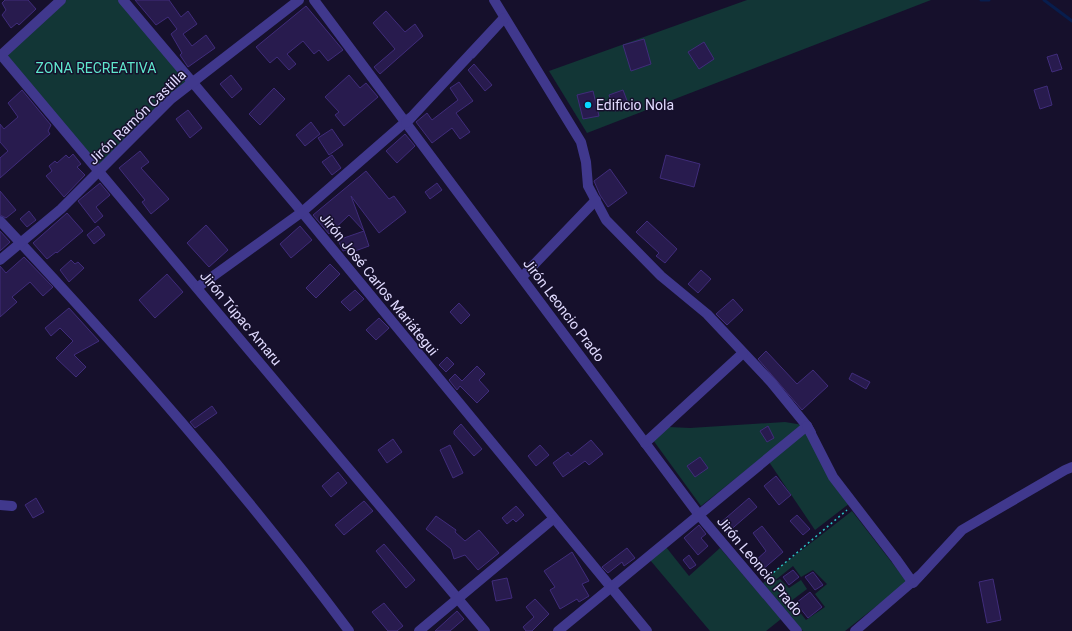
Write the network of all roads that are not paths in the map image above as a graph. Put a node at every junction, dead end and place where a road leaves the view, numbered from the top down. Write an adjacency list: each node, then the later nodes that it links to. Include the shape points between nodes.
1 (61, 0): 7 (street)
2 (123, 0): 8 (street, Jirón José Carlos Mariátegui)
3 (300, 0): 8 (street, Jirón Ramón Castilla)
4 (314, 0): 9 (street, Jirón Leoncio Prado)
5 (494, 0): 6 (street)
6 (504, 18): 9 (street); 11 (street, via 581,142 588,186)
7 (1, 56): 10 (street, Jirón Túpac Amaru)
8 (193, 82): 10 (street, Jirón Ramón Castilla, via 171,99); 12 (street, Jirón José Carlos Mariátegui)
9 (406, 123): 12 (street); 16 (street, Jirón Leoncio Prado)
10 (100, 172): 14 (street, Jirón Ramón Castilla); 17 (street, Jirón Túpac Amaru)
11 (596, 200): 16 (street); 18 (street, via 606,220 661,276 707,314)
12 (302, 212): 17 (street); 25 (street, Jirón José Carlos Mariátegui)
13 (0, 221): 14 (street)
14 (21, 242): 15 (street, Jirón Ramón Castilla); 29 (street, via 124,355 248,500)
15 (0, 260)
16 (522, 277): 20 (street, Jirón Leoncio Prado)
17 (198, 287): 28 (street, Jirón Túpac Amaru)
18 (744, 353): 19 (street); 20 (street)
19 (808, 426): 24 (street); 26 (street, via 832,477)
20 (645, 443): 24 (street, Jirón Leoncio Prado)
21 (1072, 467): 26 (street, via 962,530)
22 (0, 505): 23 (street)
23 (12, 506)
24 (699, 515): 27 (street); 34 (street, Jirón Leoncio Prado)
25 (554, 519): 27 (street, Jirón José Carlos Mariátegui); 28 (street)
26 (913, 583): 35 (street)
27 (611, 587): 32 (street); 33 (street, Jirón José Carlos Mariátegui)
28 (459, 599): 30 (street); 31 (street, Jirón Túpac Amaru)
29 (349, 631)
30 (419, 631)
31 (485, 631)
32 (558, 631)
33 (647, 631)
34 (797, 631)
35 (855, 631)

